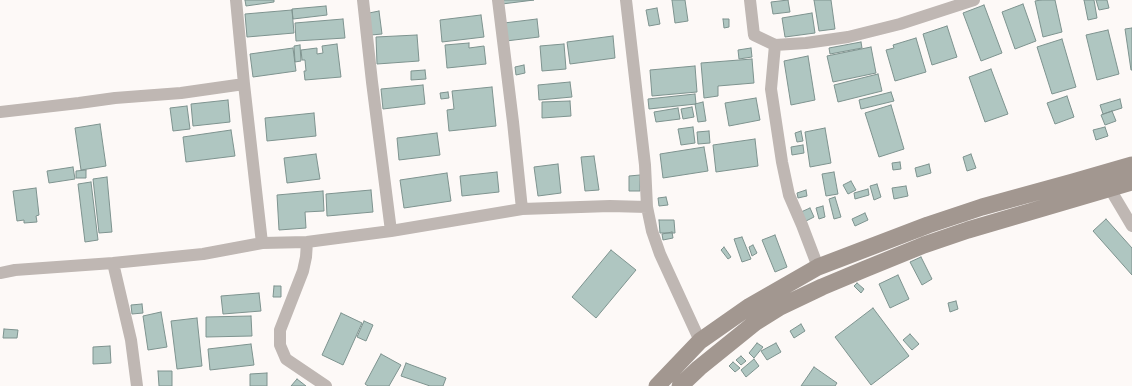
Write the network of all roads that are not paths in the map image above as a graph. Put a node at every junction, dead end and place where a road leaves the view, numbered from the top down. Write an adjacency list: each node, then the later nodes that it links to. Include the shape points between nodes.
1 (236, 0): 8 (street)
2 (364, 0): 16 (street)
3 (498, 0): 14 (street)
4 (626, 0): 13 (street)
5 (750, 0): 7 (street, via 754,35)
6 (974, 0): 7 (street, via 900,24 848,37)
7 (775, 45): 20 (street, via 771,89 782,162 789,195)
8 (244, 84): 9 (street); 18 (street)
9 (0, 112)
10 (1132, 165): 20 (main road, via 976,209)
11 (1132, 182): 12 (main road)
12 (1110, 189): 15 (street); 26 (main road, via 968,230 865,268 822,287 780,307 756,322)
13 (648, 208): 14 (street, via 610,206); 22 (street, via 660,254)
14 (522, 209): 16 (street)
15 (1132, 226)
16 (391, 230): 17 (street)
17 (307, 242): 18 (street); 24 (street, via 303,271 280,330 280,345 286,359)
18 (262, 243): 19 (street, via 203,254)
19 (113, 263): 21 (street); 23 (street, via 131,340)
20 (818, 267): 22 (main road, via 750,306)
21 (0, 273)
22 (700, 341): 25 (main road)
23 (137, 386)
24 (326, 386)
25 (656, 386)
26 (680, 386)

